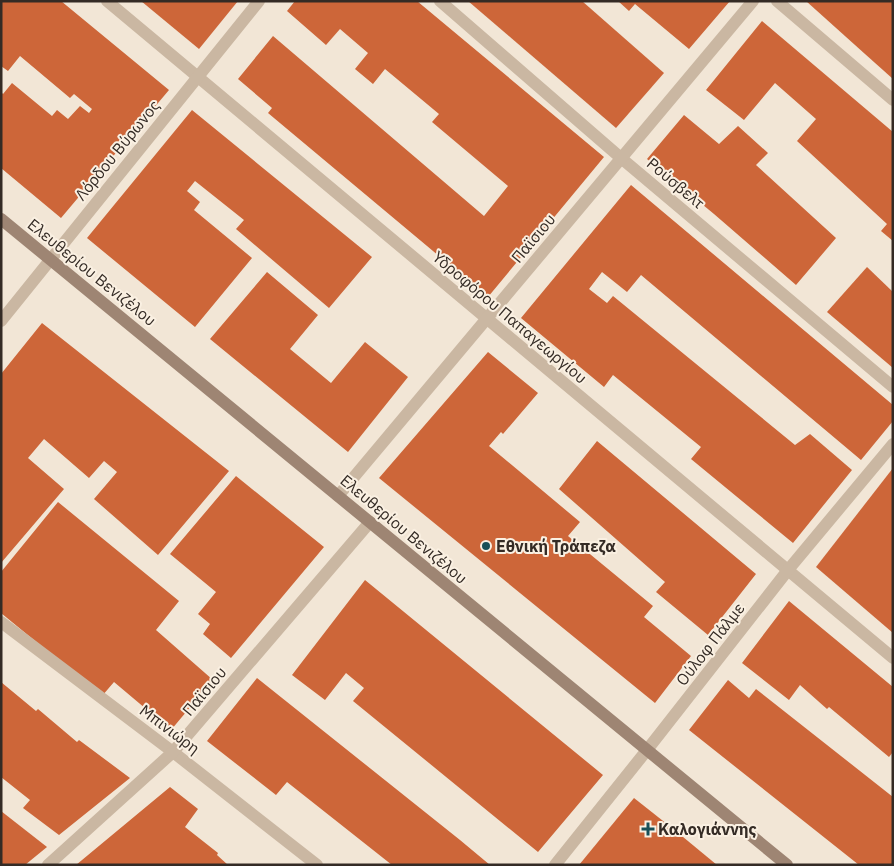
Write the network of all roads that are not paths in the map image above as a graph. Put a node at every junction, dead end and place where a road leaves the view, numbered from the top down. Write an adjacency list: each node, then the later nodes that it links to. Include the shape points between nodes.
1 (107, 1): 6 (street, Υδροφόρου Παπαγεωργίου)
2 (259, 1): 6 (street, Λόρδου Βύρωνος)
3 (440, 1): 8 (street, Ρούσβελτ)
4 (753, 1): 8 (street, Παϊσιου)
5 (777, 1): 7 (street)
6 (198, 77): 10 (street, Λόρδου Βύρωνος); 11 (street, Υδροφόρου Παπαγεωργίου)
7 (893, 100)
8 (621, 158): 11 (street, Παϊσιου); 13 (street, Ρούσβελτ)
9 (1, 218): 10 (main road, Ελευθερίου Βενιζέλου)
10 (50, 259): 12 (street, Λόρδου Βύρωνος); 15 (main road, Ελευθερίου Βενιζέλου)
11 (487, 319): 15 (street, Παϊσιου); 17 (street, Υδροφόρου Παπαγεωργίου)
12 (1, 321)
13 (893, 387)
14 (893, 444): 17 (street, Ούλοφ Πάλμε)
15 (338, 496): 16 (main road, Ελευθερίου Βενιζέλου)
16 (370, 522): 20 (main road, Ελευθερίου Βενιζέλου); 21 (street, Παϊσιου)
17 (788, 570): 19 (street, Υδροφόρου Παπαγεωργίου); 20 (street, Ούλοφ Πάλμε)
18 (1, 622): 21 (street, Μπινιώρη)
19 (893, 658)
20 (647, 750): 24 (street, Ούλοφ Πάλμε); 25 (main road, Ελευθερίου Βενιζέλου)
21 (173, 752): 22 (street, Παϊσιου); 23 (street, Μπινιώρη)
22 (48, 865)
23 (317, 865)
24 (555, 865)
25 (787, 865)

